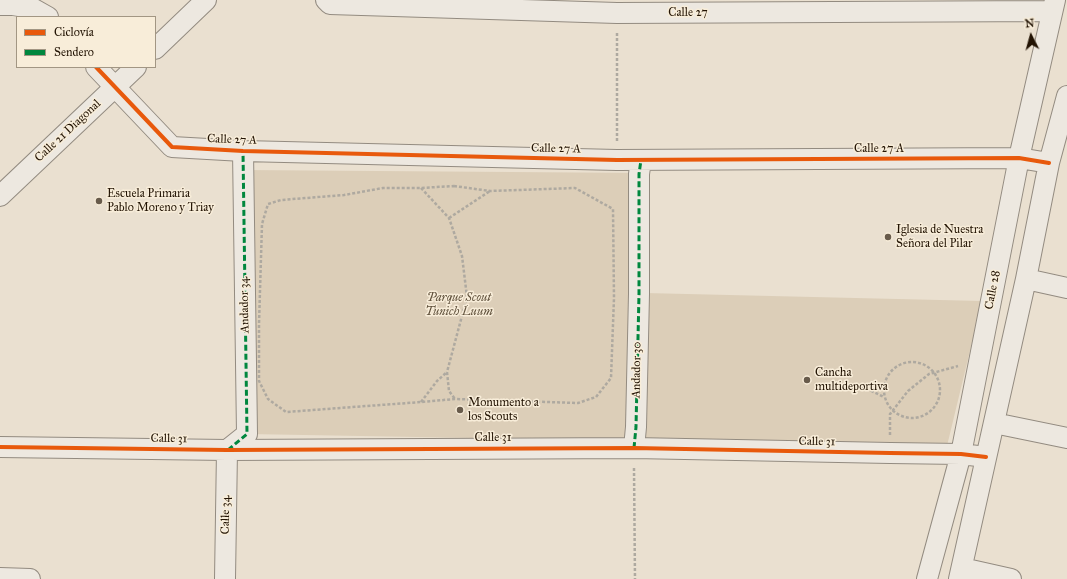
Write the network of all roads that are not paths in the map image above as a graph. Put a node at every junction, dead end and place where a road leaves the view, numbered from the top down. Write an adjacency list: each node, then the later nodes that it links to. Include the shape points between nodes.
1 (206, 0): 6 (street)
2 (326, 0): 4 (street, Calle 27, via 330,4 617,13)
3 (0, 5): 5 (street, via 32,8)
4 (1054, 6): 12 (street, Calle 28)
5 (46, 16)
6 (156, 48)
7 (97, 68): 9 (street, Calle 27 A)
8 (135, 68): 9 (street, Calle 21 Diagonal)
9 (115, 87): 11 (street, Calle 27 A, via 172,147); 15 (street, Calle 21 Diagonal)
10 (1067, 96): 14 (street)
11 (243, 151): 13 (street, Calle 27 A); 22 (street, Andador 34, via 247,434)
12 (1019, 158): 13 (street, Calle 27 A); 14 (street, Calle 27 A); 23 (street, Calle 28)
13 (641, 160): 21 (street, Andador 30)
14 (1049, 163): 16 (street)
15 (0, 196)
16 (1026, 279): 17 (street); 18 (street)
17 (1067, 288)
18 (994, 423): 19 (street); 24 (street)
19 (1067, 438)
20 (0, 447): 22 (street, Calle 31)
21 (634, 448): 22 (street, Calle 31); 23 (street, Calle 31)
22 (227, 450): 28 (street, Calle 34)
23 (961, 454): 24 (street, Calle 31); 29 (street, Calle 28)
24 (986, 457): 25 (street)
25 (960, 574): 30 (street)
26 (0, 578): 27 (street)
27 (30, 579)
28 (225, 579)
29 (927, 579)
30 (1011, 579)

